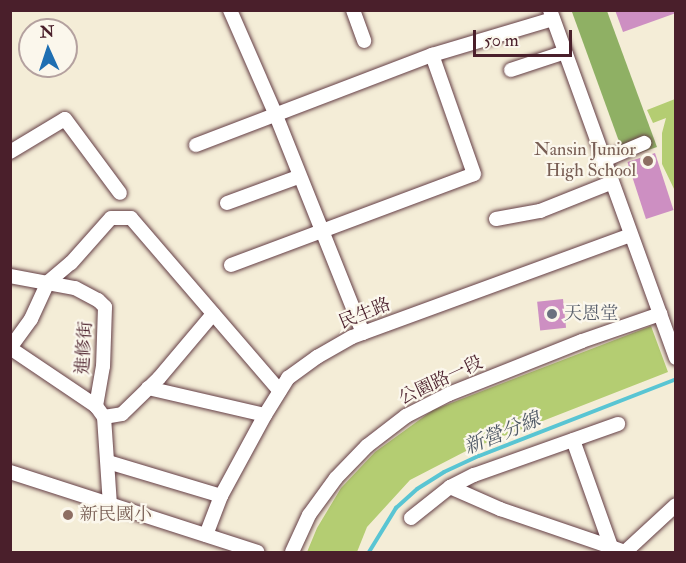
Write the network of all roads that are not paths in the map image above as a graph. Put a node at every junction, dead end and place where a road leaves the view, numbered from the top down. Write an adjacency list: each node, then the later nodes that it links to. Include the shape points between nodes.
1 (230, 10): 8 (street)
2 (353, 10): 4 (street)
3 (551, 15): 5 (street); 6 (street)
4 (364, 41)
5 (565, 52): 7 (street); 12 (street)
6 (432, 55): 8 (street); 18 (street, via 474,174)
7 (511, 70)
8 (275, 113): 10 (street); 13 (street)
9 (644, 143): 12 (street)
10 (196, 145)
11 (10, 152): 15 (street, via 66,119)
12 (603, 161): 14 (street)
13 (298, 177): 16 (street); 18 (street)
14 (610, 183): 17 (street, via 540,212); 19 (street)
15 (120, 193)
16 (227, 203)
17 (496, 219)
18 (320, 230): 20 (street); 25 (street)
19 (630, 235): 24 (street); 25 (street, 民生路)
20 (231, 265)
21 (10, 276): 22 (street, 進修街)
22 (48, 282): 23 (street, via 71,263 111,218 131,218); 26 (street, via 31,319); 30 (street, 進修街, via 75,288 105,307)
23 (213, 314): 28 (street); 29 (street)
24 (660, 314): 27 (street); 44 (street, 公園路一段, via 449,394 405,416 367,446 336,478 309,515)
25 (363, 333): 29 (street, 民生路, via 317,357 288,378)
26 (10, 348): 30 (street)
27 (675, 358)
28 (148, 388): 30 (street, via 122,414); 31 (street)
29 (280, 391): 31 (street, 民生路)
30 (100, 411): 34 (street, 進修街)
31 (265, 415): 37 (street, 民生路)
32 (618, 424): 33 (street)
33 (573, 440): 36 (street); 42 (street)
34 (108, 462): 37 (street); 38 (street, 進修街)
35 (10, 472): 38 (street)
36 (450, 487): 40 (street); 42 (street, via 500,509)
37 (221, 496): 41 (street, 民生路)
38 (110, 504): 41 (street)
39 (675, 505): 45 (street)
40 (411, 518)
41 (206, 536): 43 (street)
42 (611, 547): 45 (street)
43 (257, 552)
44 (292, 552)
45 (625, 552)

